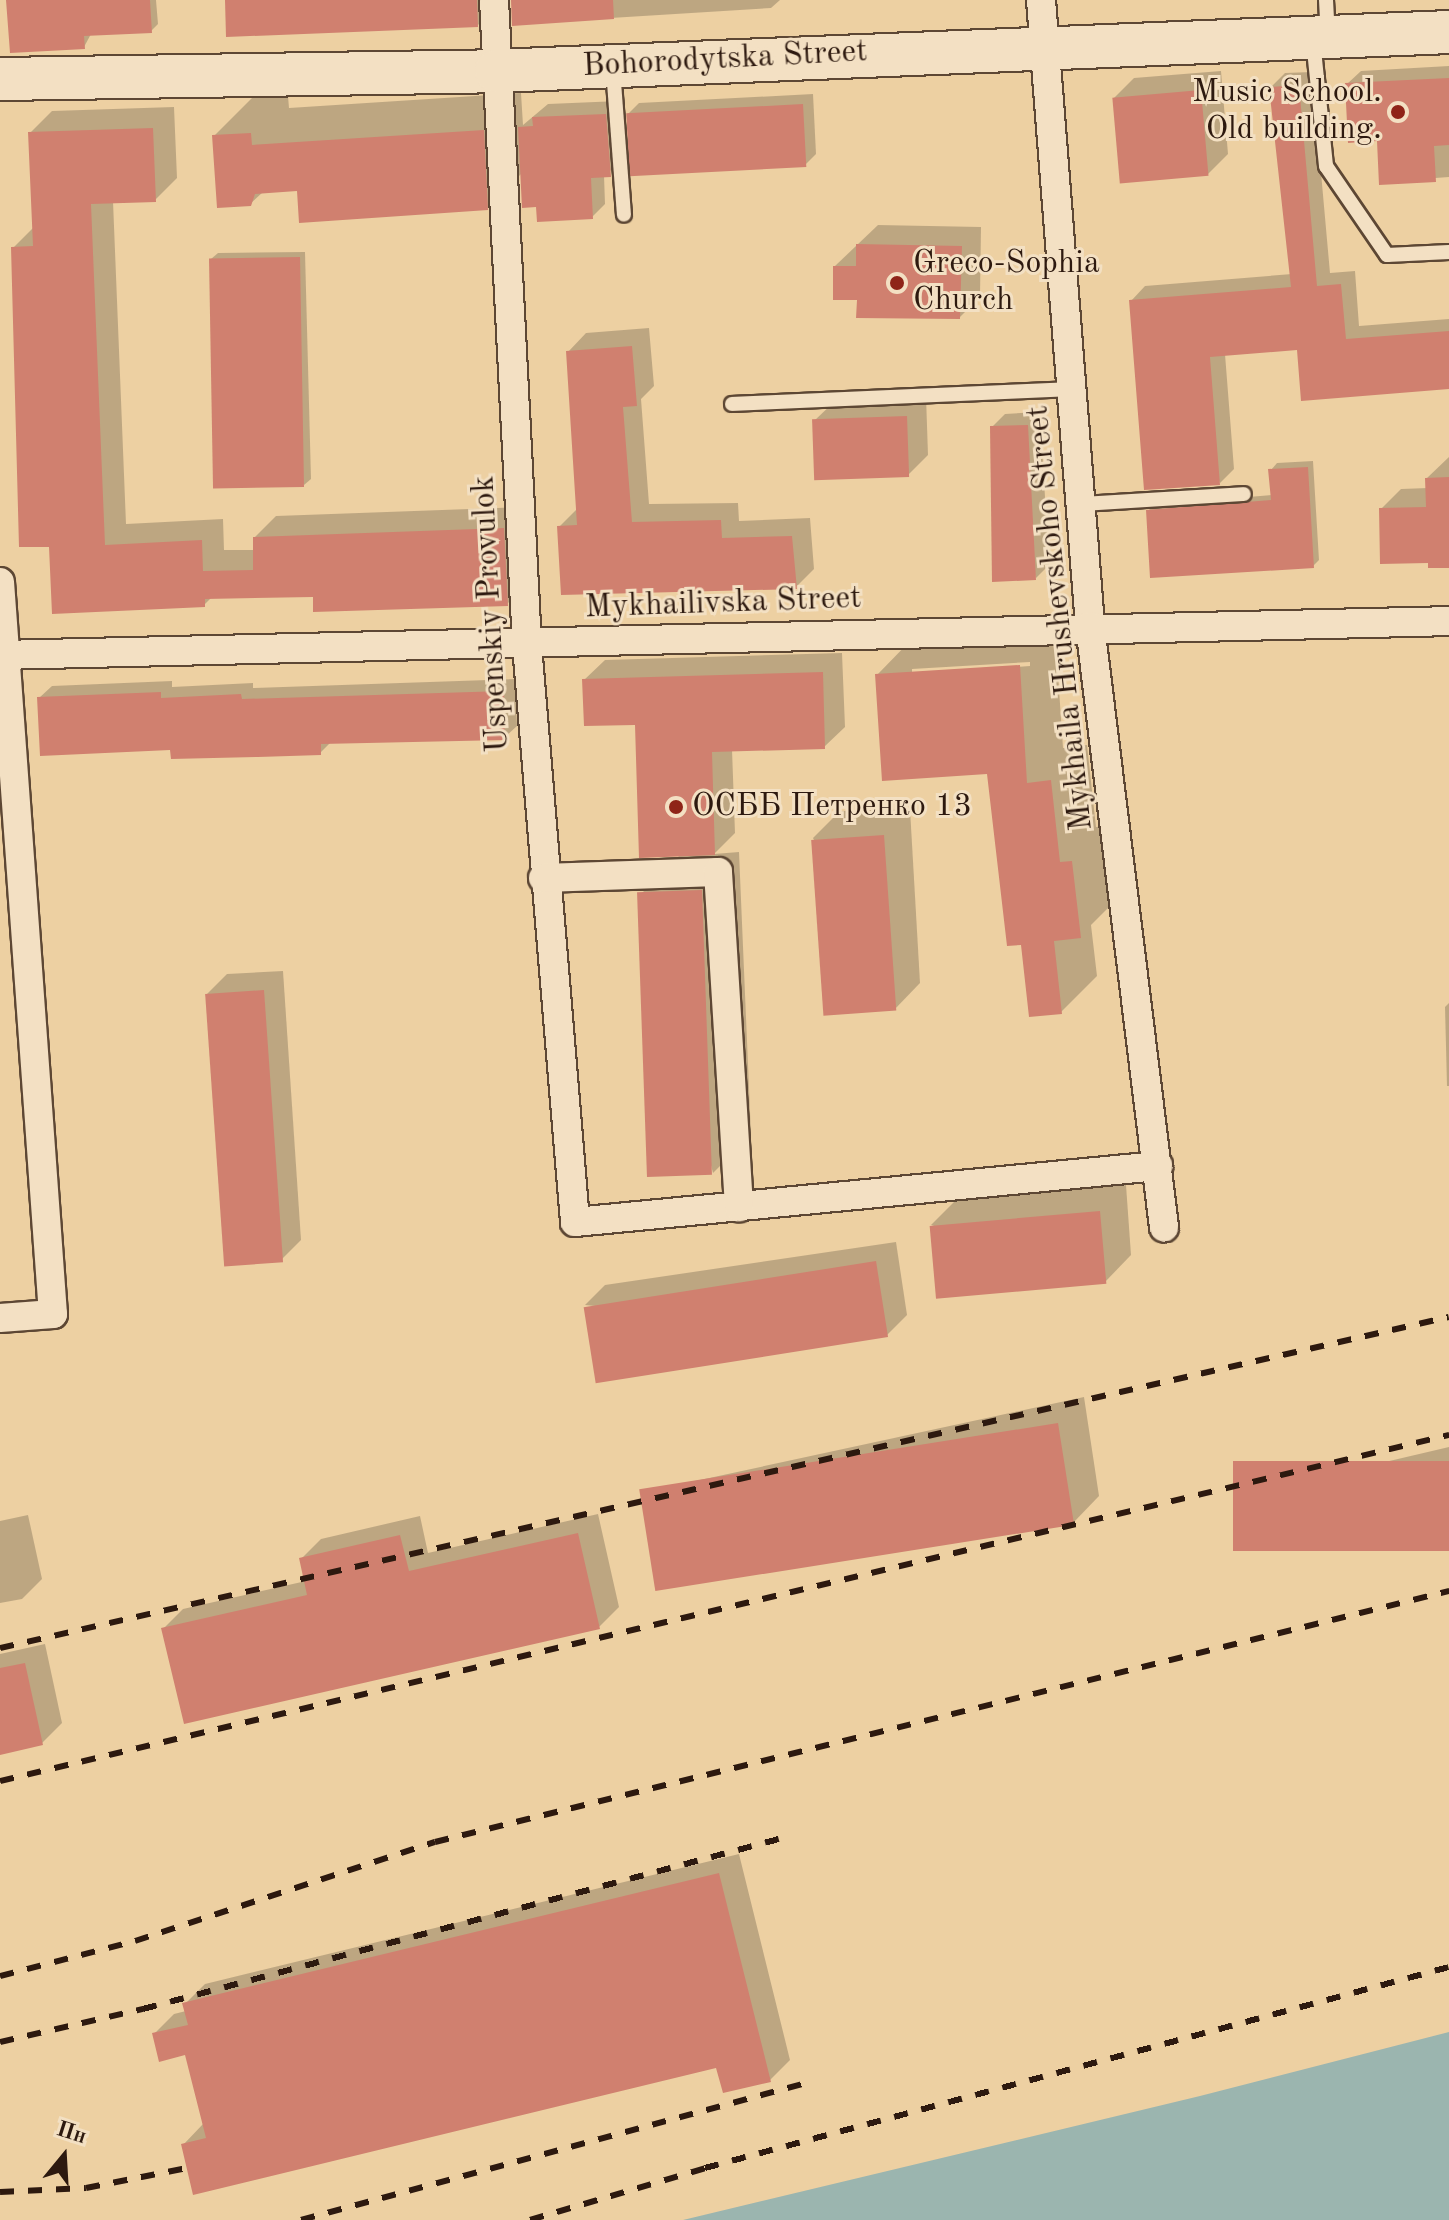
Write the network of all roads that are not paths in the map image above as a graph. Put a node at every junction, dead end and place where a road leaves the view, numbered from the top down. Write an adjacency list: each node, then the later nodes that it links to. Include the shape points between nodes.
1 (494, 0): 7 (street, Uspenskiy Provulok)
2 (1041, 0): 5 (street, Mykhaila Hrushevskoho Street)
3 (1322, 24): 4 (street, Bohorodytska Street); 5 (street, Bohorodytska Street); 10 (lane, via 1326,166 1387,255)
4 (1449, 32)
5 (1044, 45): 6 (street, Bohorodytska Street); 11 (street, Mykhaila Hrushevskoho Street)
6 (612, 65): 7 (street, Bohorodytska Street); 9 (lane)
7 (496, 71): 8 (street, Bohorodytska Street); 18 (street, Uspenskiy Provulok)
8 (0, 79)
9 (624, 215)
10 (1449, 252)
11 (1072, 389): 12 (lane); 14 (street, Mykhaila Hrushevskoho Street)
12 (732, 404)
13 (1244, 494): 14 (lane)
14 (1081, 504): 17 (street, Mykhaila Hrushevskoho Street)
15 (0, 582): 19 (street)
16 (1449, 621): 17 (street, Mykhailivska Street)
17 (1090, 626): 18 (street, Mykhailivska Street); 21 (street, Mykhaila Hrushevskoho Street)
18 (527, 645): 19 (street, Mykhailivska Street); 20 (street, Uspenskiy Provulok)
19 (2, 655): 24 (street, via 53,1314)
20 (543, 878): 22 (street, Uspenskiy Provulok, via 575,1222); 22 (street, via 718,872)
21 (1158, 1166): 22 (street); 23 (street, Mykhaila Hrushevskoho Street)
22 (739, 1207)
23 (1164, 1227)
24 (0, 1318)

